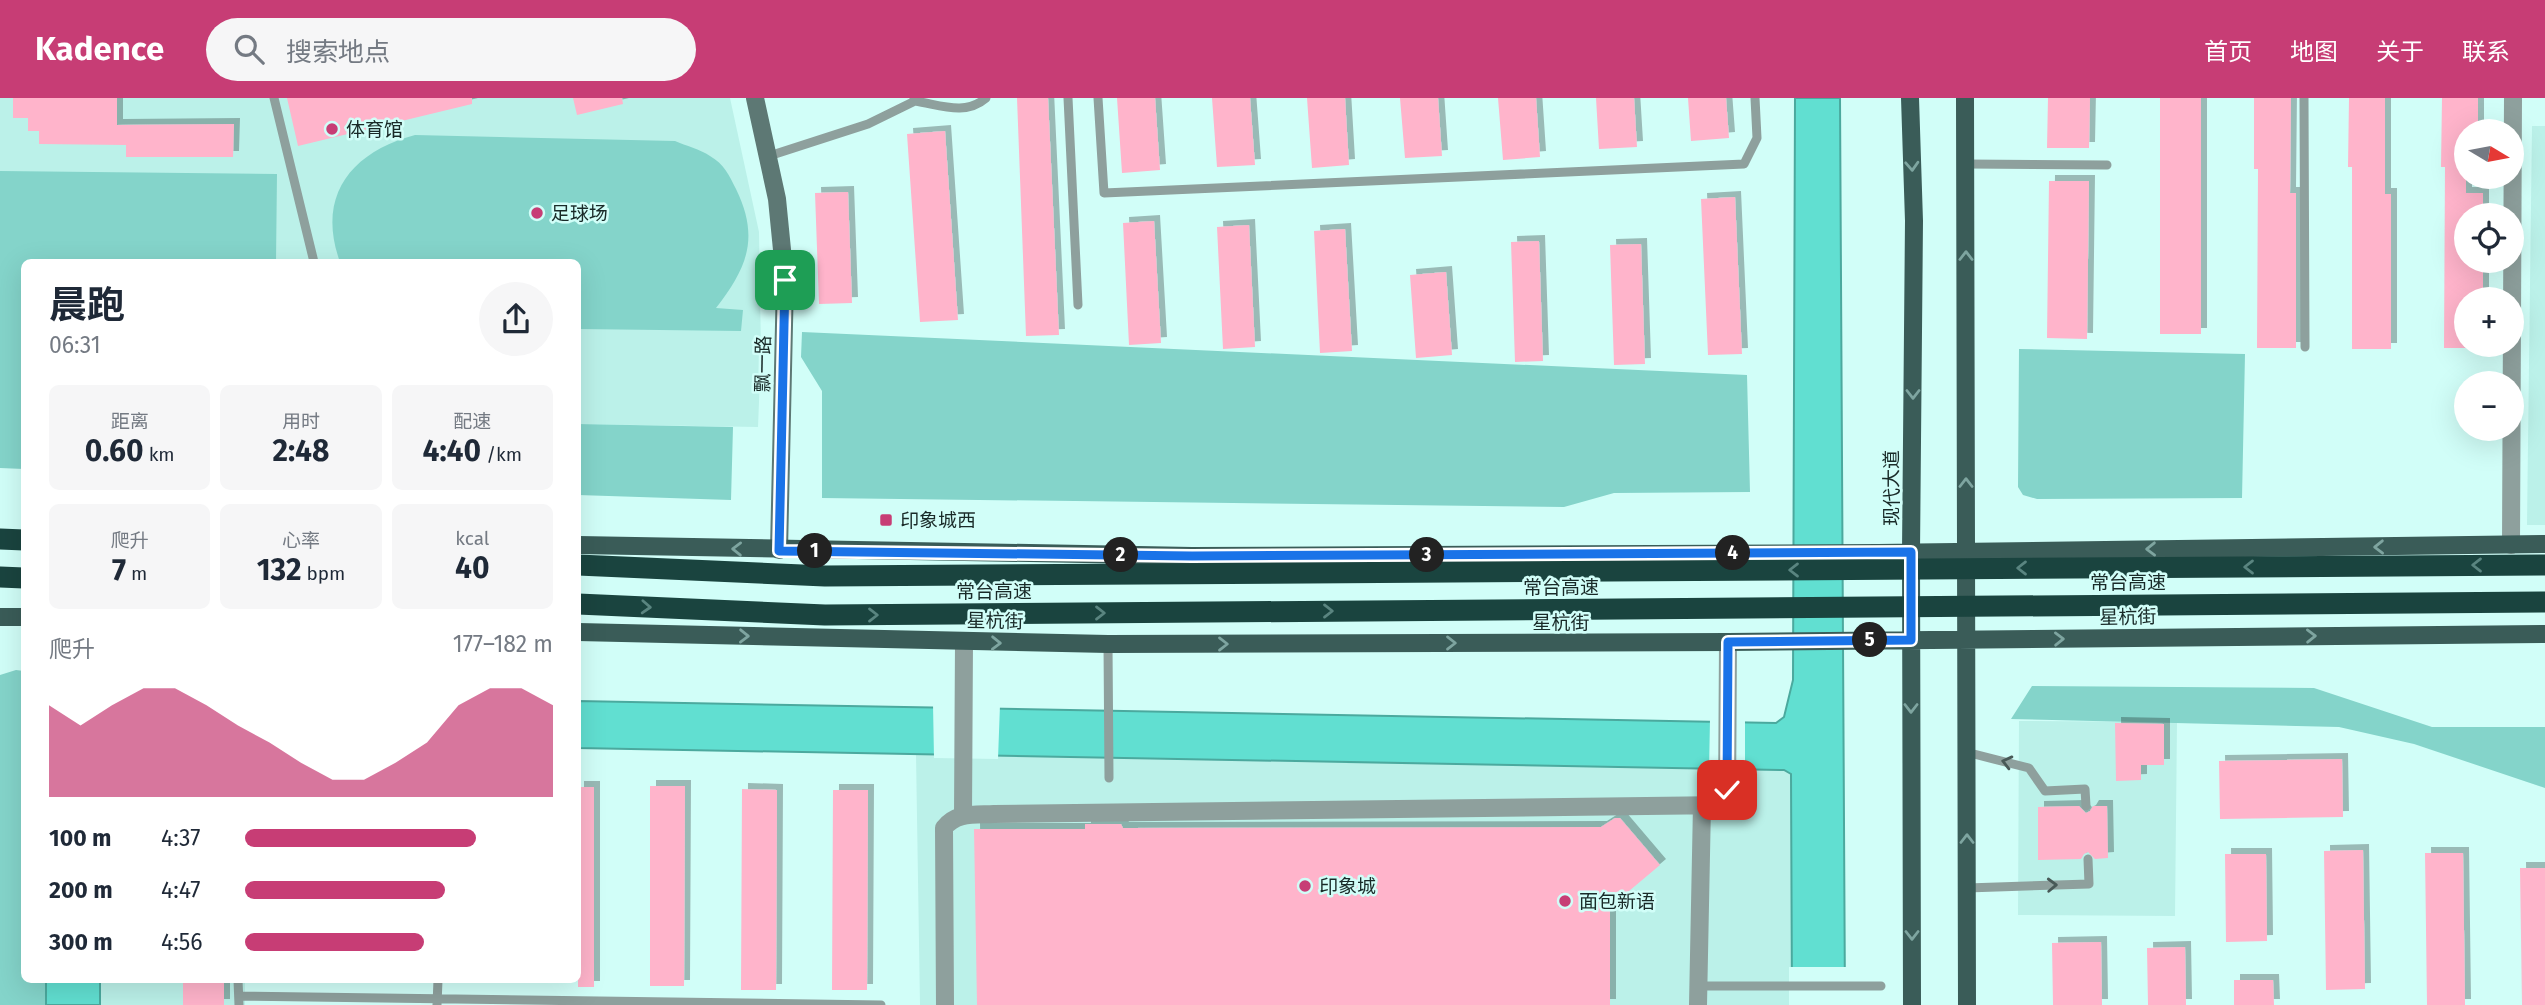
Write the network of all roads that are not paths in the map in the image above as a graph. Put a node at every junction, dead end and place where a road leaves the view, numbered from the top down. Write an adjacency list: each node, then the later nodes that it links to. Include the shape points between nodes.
1 (274, 98): 15 (lane)
2 (755, 98): 12 (street, 飘一路)
3 (986, 98): 11 (lane, via 968,109)
4 (1068, 98): 16 (lane)
5 (1098, 98): 6 (lane, via 1104,193 1744,164 1757,138)
6 (1755, 98)
7 (1910, 98): 26 (main road, 现代大道, one-way to 26, via 1914,221)
8 (1965, 98): 13 (main road)
9 (2304, 98): 17 (lane)
10 (2513, 98): 24 (street)
11 (915, 99): 12 (lane, via 868,124)
12 (769, 156): 25 (street, 飘一路, via 785,280)
13 (1966, 164): 14 (lane); 27 (main road, one-way to 13)
14 (2108, 165)
15 (313, 259)
16 (1078, 305)
17 (2305, 347)
18 (0, 530): 19 (main road)
19 (21, 531)
20 (0, 539): 21 (highway)
21 (21, 540)
22 (2545, 544): 24 (main road)
23 (581, 545): 25 (main road, one-way to 23)
24 (2511, 545): 27 (main road, one-way to 27)
25 (779, 551): 26 (main road, via 1192,556)
26 (1911, 552): 27 (main road); 38 (main road, 现代大道)
27 (1966, 552): 39 (main road)
28 (581, 565): 29 (highway, 常台高速, one-way to 28, via 825,576)
29 (2545, 565)
30 (0, 576): 31 (highway)
31 (21, 578)
32 (2545, 602): 33 (highway, 常台高速, one-way to 32, via 839,615)
33 (581, 604)
34 (0, 617): 35 (main road)
35 (21, 617)
36 (581, 632): 40 (main road, 星杭街, one-way to 40)
37 (2545, 634): 39 (main road, 星杭街, one-way to 37)
38 (1911, 640): 39 (main road, 星杭街); 41 (main road, 星杭街); 58 (main road, 现代大道, one-way to 58)
39 (1966, 640): 43 (main road)
40 (964, 642): 42 (main road, 星杭街, one-way to 42); 47 (street)
41 (1728, 642): 42 (main road, 星杭街, one-way to 41); 45 (street, via 1727,805)
42 (1108, 644): 44 (lane)
43 (1966, 752): 46 (lane, one-way to 43, via 2085,789 2045,791 2029,768); 49 (main road, one-way to 43)
44 (1109, 778)
45 (1702, 806): 47 (street); 51 (street)
46 (2086, 806)
47 (963, 815): 56 (street, via 950,819 944,828)
48 (2088, 859): 49 (lane, one-way to 48, via 2089,884)
49 (1967, 888): 59 (main road)
50 (438, 983): 54 (lane)
51 (1698, 986): 52 (lane); 57 (street)
52 (1881, 986)
53 (239, 1000): 54 (lane)
54 (437, 1002): 55 (lane)
55 (881, 1005)
56 (945, 1005)
57 (1698, 1005)
58 (1912, 1005)
59 (1967, 1005)

